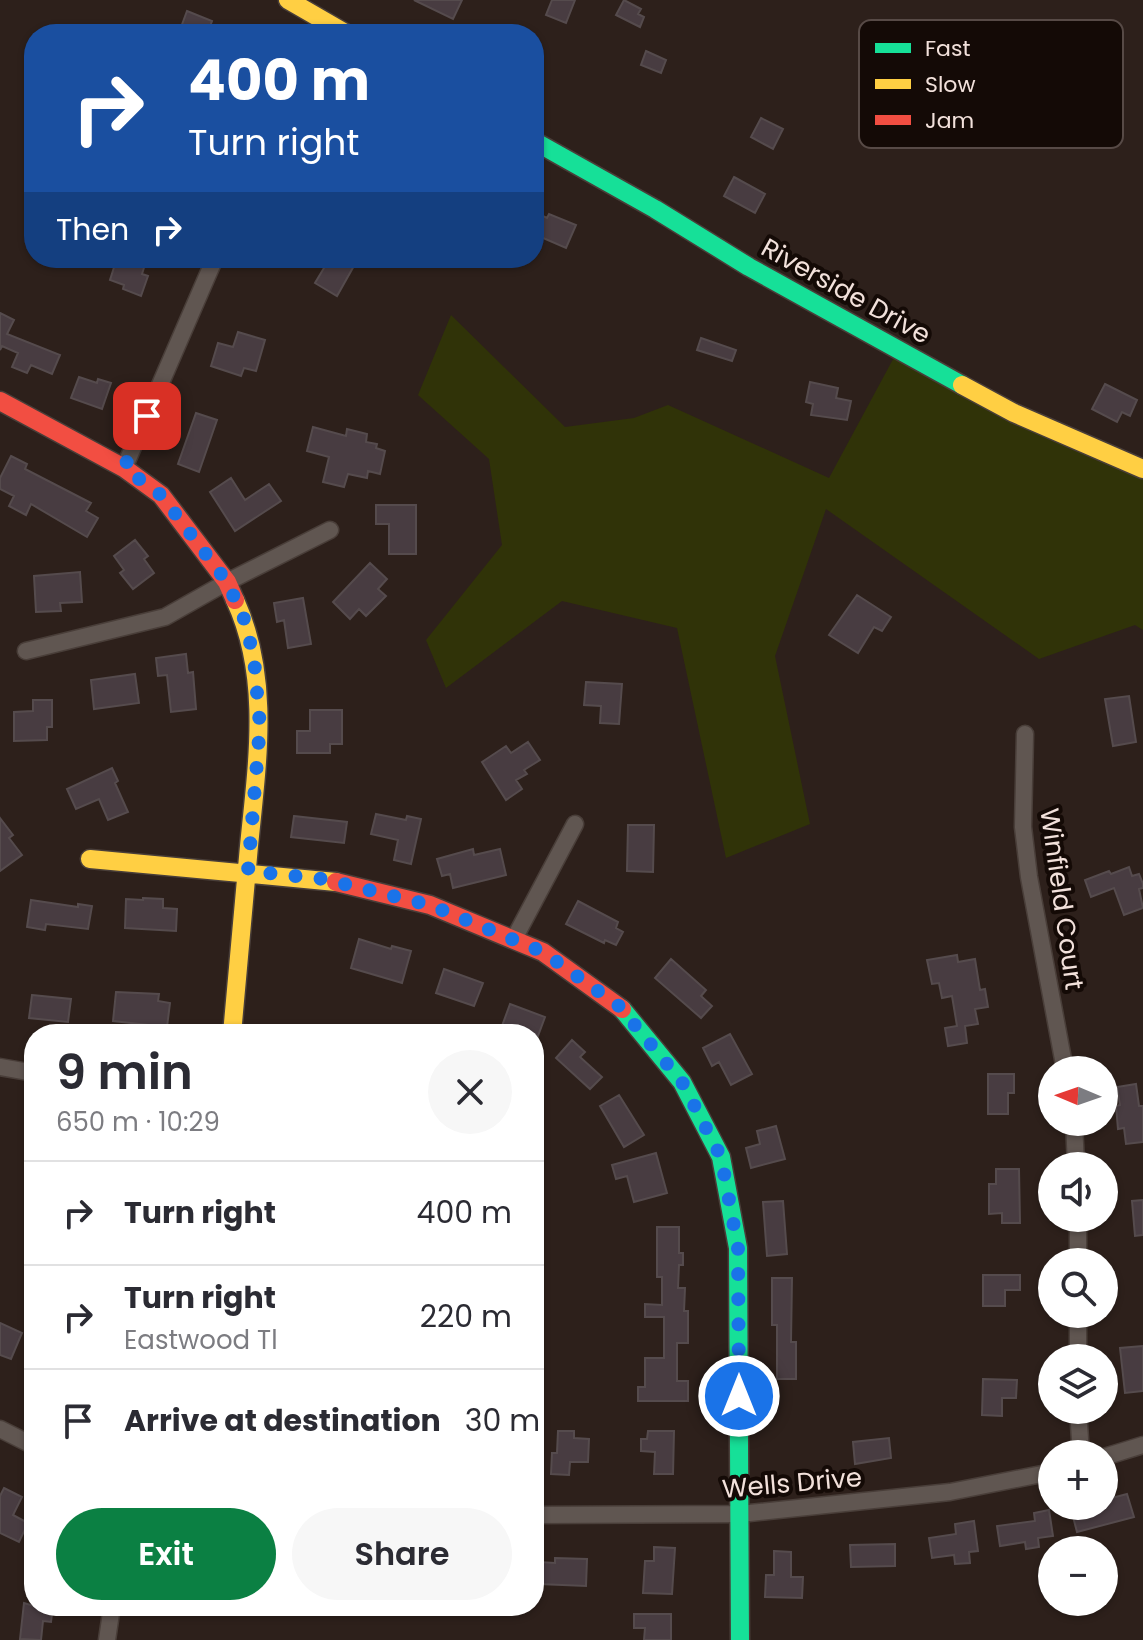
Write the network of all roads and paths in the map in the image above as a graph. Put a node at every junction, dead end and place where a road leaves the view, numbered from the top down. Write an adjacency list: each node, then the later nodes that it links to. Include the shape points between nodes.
1 (288, 0): 2 (street)
2 (326, 24)
3 (544, 147): 7 (street, Riverside Drive, via 1014,413)
4 (211, 268): 6 (street)
5 (0, 401): 6 (street)
6 (124, 468): 9 (street, via 161,495)
7 (1143, 469)
8 (330, 530): 9 (street)
9 (227, 582): 10 (street, via 165,617); 14 (street, via 245,621 254,659 260,726)
10 (26, 651)
11 (1025, 734): 17 (street, Winfield Court, via 1024,839)
12 (575, 824): 15 (street)
13 (90, 859): 14 (street)
14 (248, 871): 15 (street, via 324,879 384,893 430,905); 16 (street)
15 (514, 939): 25 (street, via 543,952 619,1006 682,1082 721,1157 738,1248)
16 (233, 1024)
17 (1062, 1056)
18 (0, 1067): 19 (street)
19 (24, 1071)
20 (0, 1429): 21 (street)
21 (24, 1441)
22 (1143, 1445): 23 (street)
23 (1118, 1453)
24 (1038, 1475): 25 (street, Wells Drive, via 950,1492)
25 (740, 1514): 26 (street, Wells Drive); 29 (street)
26 (544, 1515)
27 (111, 1616): 28 (street)
28 (107, 1640)
29 (740, 1640)

